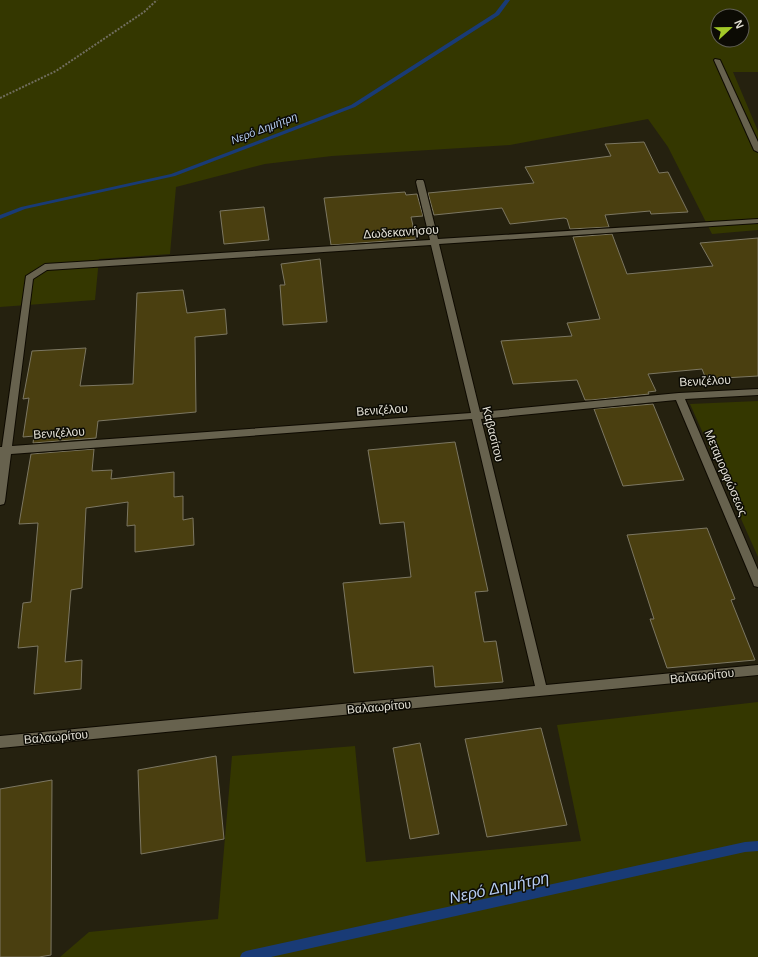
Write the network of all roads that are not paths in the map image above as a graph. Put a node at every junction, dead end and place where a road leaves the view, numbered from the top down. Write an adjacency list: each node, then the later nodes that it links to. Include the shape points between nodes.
1 (717, 60): 2 (street)
2 (758, 150)
3 (420, 182): 5 (street, Καβασίτου)
4 (758, 221): 5 (street, Δωδεκανήσου)
5 (434, 242): 8 (street, Καβασίτου); 9 (street, Δωδεκανήσου, via 45,267 29,278)
6 (758, 392): 7 (street, Βενιζέλου)
7 (679, 396): 8 (street, Βενιζέλου); 11 (street, Μεταμορφώσεως)
8 (475, 415): 9 (street, Βενιζέλου); 13 (street, Καβασίτου)
9 (4, 451): 10 (street)
10 (0, 501)
11 (758, 583)
12 (758, 670): 13 (street, Βαλαωρίτου)
13 (542, 691): 14 (street, Βαλαωρίτου)
14 (0, 742)

